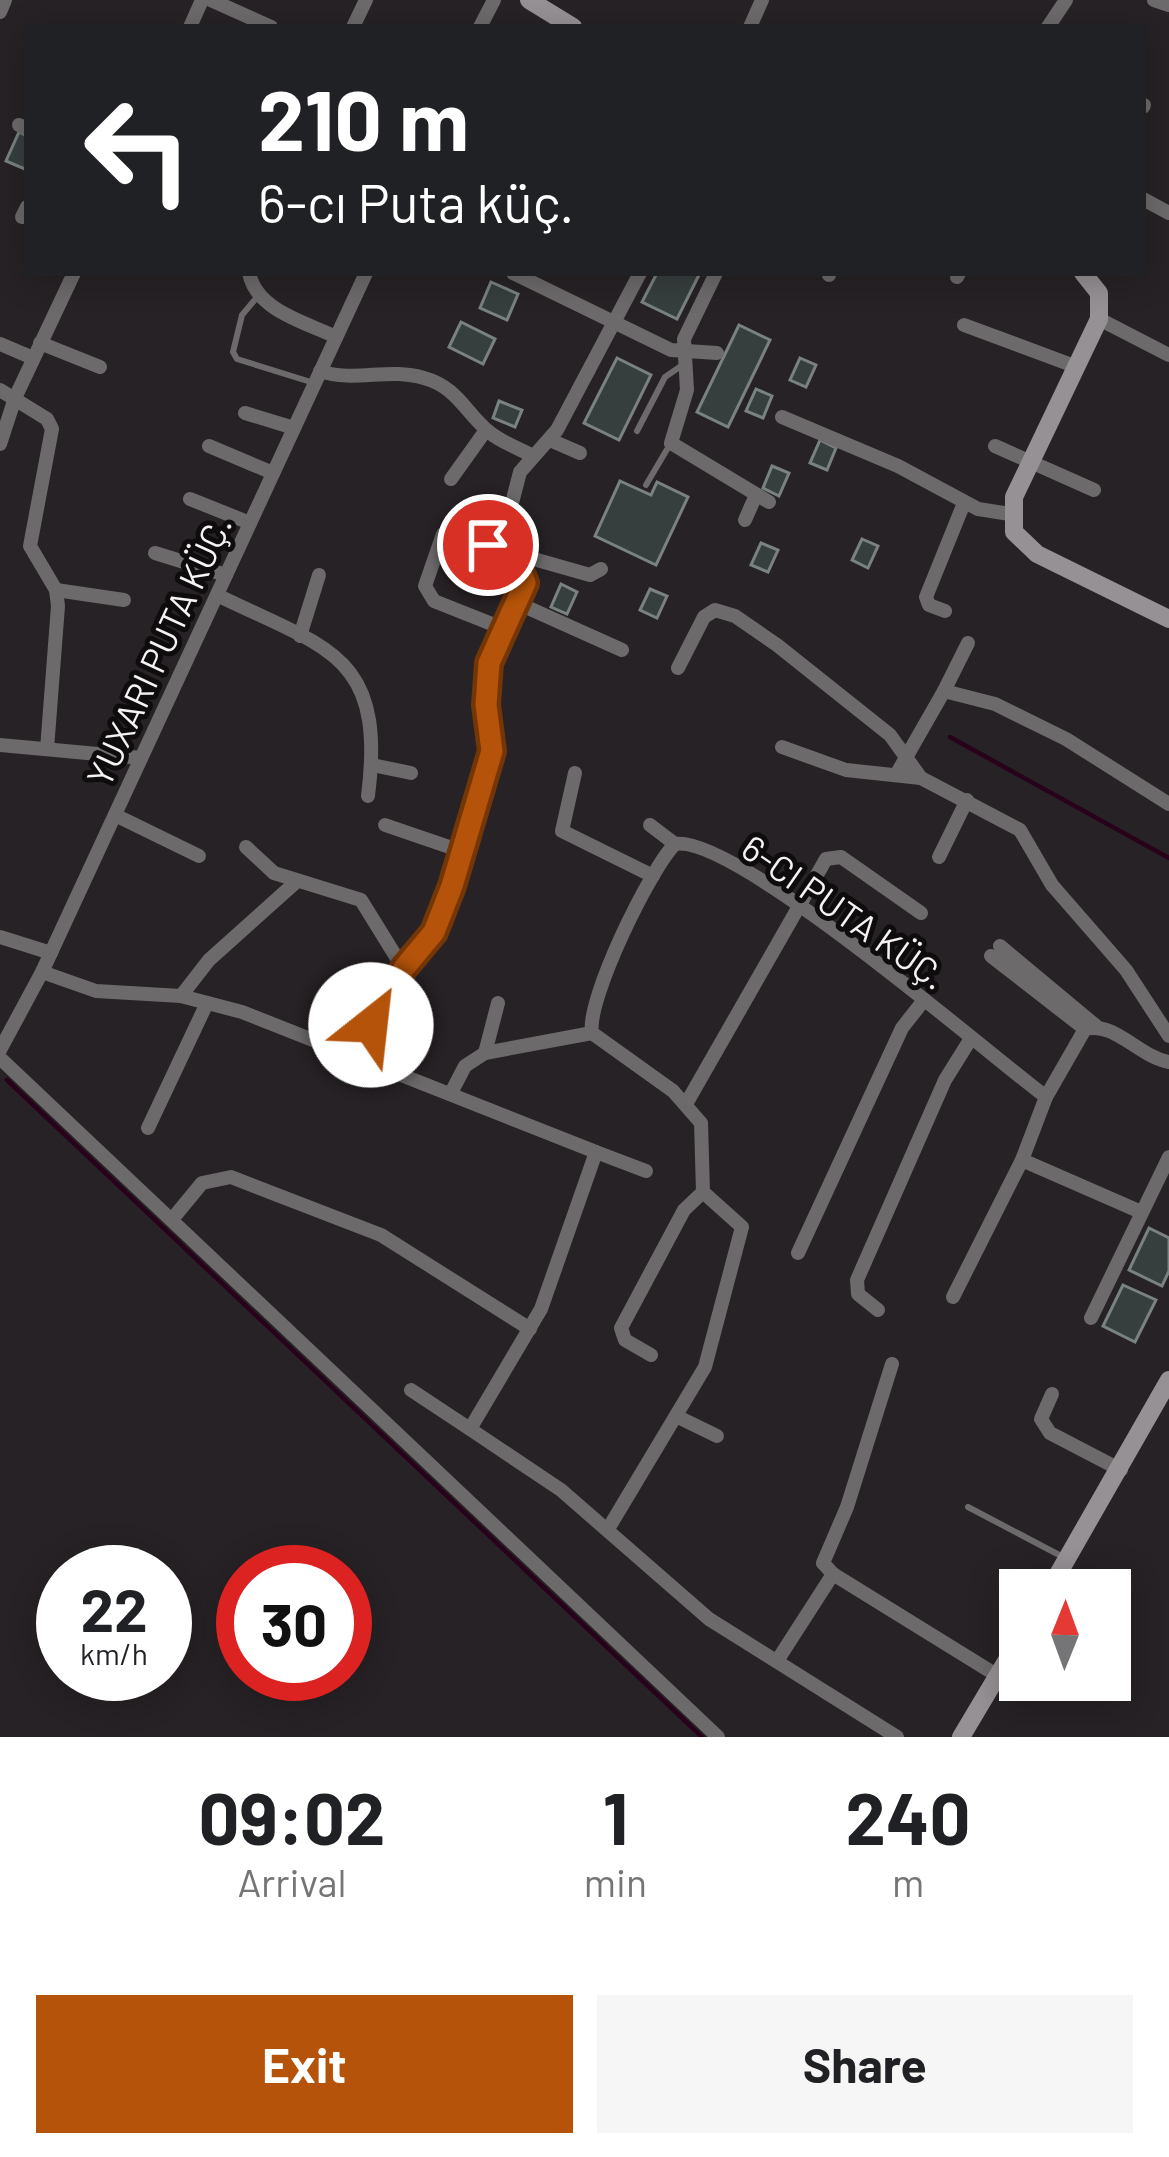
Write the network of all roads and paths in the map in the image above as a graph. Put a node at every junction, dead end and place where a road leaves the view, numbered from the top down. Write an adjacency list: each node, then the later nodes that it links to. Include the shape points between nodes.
1 (5, 0): 6 (street)
2 (207, 0): 8 (street)
3 (530, 0): 7 (street)
4 (1154, 0): 5 (street)
5 (1169, 5)
6 (0, 12)
7 (543, 21)
8 (265, 24)
9 (73, 276): 22 (street)
10 (250, 276): 16 (street)
11 (365, 276): 20 (street)
12 (519, 276): 18 (street)
13 (638, 276): 18 (street)
14 (715, 276): 25 (street)
15 (1085, 276): 17 (street, via 1099,293)
16 (258, 296): 20 (street); 28 (lane, via 242,315 233,352 246,363)
17 (1099, 320): 24 (street); 27 (street)
18 (615, 322): 25 (street); 35 (street)
19 (964, 325): 27 (street)
20 (337, 337): 28 (street)
21 (0, 344): 22 (street)
22 (37, 351): 26 (street); 29 (street)
23 (717, 353): 25 (street)
24 (1169, 355)
25 (682, 358): 34 (lane); 36 (street, via 687,390)
26 (100, 367)
27 (1077, 367): 42 (street)
28 (318, 377): 32 (street); 33 (street, via 423,377 468,404)
29 (7, 394): 37 (street); 57 (street, via 52,429 30,546)
30 (245, 413): 32 (street)
31 (782, 417): 48 (street)
32 (294, 428): 43 (street)
33 (486, 430): 41 (street); 44 (street)
34 (637, 431)
35 (550, 440): 40 (street); 41 (street)
36 (671, 443): 45 (lane); 50 (street, via 762,498)
37 (0, 444)
38 (209, 446): 43 (street)
39 (995, 446): 42 (street)
40 (580, 453)
41 (532, 454): 52 (street, via 506,516)
42 (1032, 459): 46 (street); 49 (street)
43 (273, 473): 51 (street)
44 (451, 479)
45 (646, 485)
46 (1094, 490)
47 (190, 499): 51 (street)
48 (964, 503): 49 (street); 61 (street, via 926,597)
49 (1010, 514): 62 (street, via 1021,542 1037,554)
50 (745, 520)
51 (250, 523): 56 (street)
52 (513, 550): 54 (street, via 590,575); 60 (street, via 525,583); 63 (street, via 443,534 425,586 434,601)
53 (155, 554): 56 (street)
54 (601, 568)
55 (320, 574): 64 (street)
56 (226, 575): 58 (street)
57 (56, 590): 59 (street); 71 (street)
58 (217, 595): 64 (street); 73 (street)
59 (124, 600)
60 (515, 602): 63 (street); 66 (street)
61 (945, 611)
62 (1169, 619)
63 (502, 628): 87 (street, via 486,681 492,751)
64 (300, 636): 74 (street, via 335,652 358,681)
65 (968, 644): 68 (street)
66 (622, 650)
67 (678, 668): 72 (street, via 708,612 725,612 858,709)
68 (944, 691): 72 (street); 81 (street, via 995,704 1066,739)
69 (0, 745): 71 (street)
70 (782, 747): 77 (street, via 846,770)
71 (47, 748): 73 (street)
72 (908, 756): 77 (street); 78 (street)
73 (141, 758): 82 (street)
74 (372, 765): 75 (street); 79 (street)
75 (412, 773)
76 (575, 773): 90 (street, via 562,831)
77 (896, 775): 78 (street)
78 (922, 778): 80 (street)
79 (368, 796)
80 (968, 800): 89 (street); 105 (street, via 1020,830 1052,885 1126,970)
81 (1169, 804)
82 (115, 814): 88 (street); 96 (street)
83 (385, 825): 87 (street)
84 (650, 826): 85 (street)
85 (675, 844): 90 (street); 92 (street, via 724,860)
86 (246, 847): 91 (street)
87 (464, 851): 97 (street, via 434,932)
88 (199, 856)
89 (939, 857)
90 (653, 876): 104 (street, via 598,996)
91 (296, 882): 97 (street, via 361,900); 99 (street)
92 (800, 909): 93 (street, via 833,856); 100 (street); 113 (street)
93 (921, 913)
94 (0, 937): 96 (street)
95 (995, 951): 103 (street)
96 (51, 953): 98 (street)
97 (404, 968): 109 (street)
98 (42, 972): 99 (street, via 96,992); 108 (street)
99 (181, 996): 101 (street)
100 (924, 1000): 106 (street); 122 (street, via 902,1028)
101 (208, 1003): 109 (street); 114 (street)
102 (497, 1003): 107 (street)
103 (1090, 1027): 110 (street); 112 (street)
104 (592, 1034): 107 (street); 113 (street)
105 (1169, 1036)
106 (970, 1040): 112 (street); 124 (street, via 857,1280 858,1294)
107 (484, 1053): 111 (street, via 465,1066)
108 (0, 1054): 121 (street)
109 (355, 1054): 111 (street)
110 (1169, 1062)
111 (451, 1093): 115 (street)
112 (1046, 1097): 117 (street)
113 (686, 1104): 119 (street, via 705,1133)
114 (148, 1128)
115 (596, 1152): 118 (street); 126 (street)
116 (1169, 1156): 120 (street)
117 (1022, 1160): 120 (street); 123 (street)
118 (646, 1171)
119 (704, 1192): 127 (street, via 684,1210 621,1328 625,1340); 132 (street, via 739,1221 741,1237 716,1336)
120 (1141, 1212): 125 (street)
121 (174, 1217): 126 (street, via 202,1184 231,1177 381,1235); 143 (street)
122 (798, 1253)
123 (952, 1297)
124 (878, 1310)
125 (1091, 1318)
126 (530, 1329): 133 (street)
127 (651, 1355)
128 (892, 1364): 140 (street, via 823,1563)
129 (1169, 1380): 135 (street)
130 (411, 1390): 133 (street)
131 (1052, 1394): 135 (street, via 1043,1425)
132 (678, 1417): 134 (street); 137 (street)
133 (470, 1430): 137 (street)
134 (717, 1436)
135 (1121, 1470): 138 (street)
136 (968, 1507): 138 (lane)
137 (608, 1529): 141 (street, via 709,1618)
138 (1068, 1560): 139 (street)
139 (1062, 1569)
140 (832, 1574): 141 (street); 142 (street)
141 (777, 1661): 144 (street)
142 (998, 1676): 145 (street)
143 (718, 1737)
144 (897, 1737)
145 (962, 1737)

